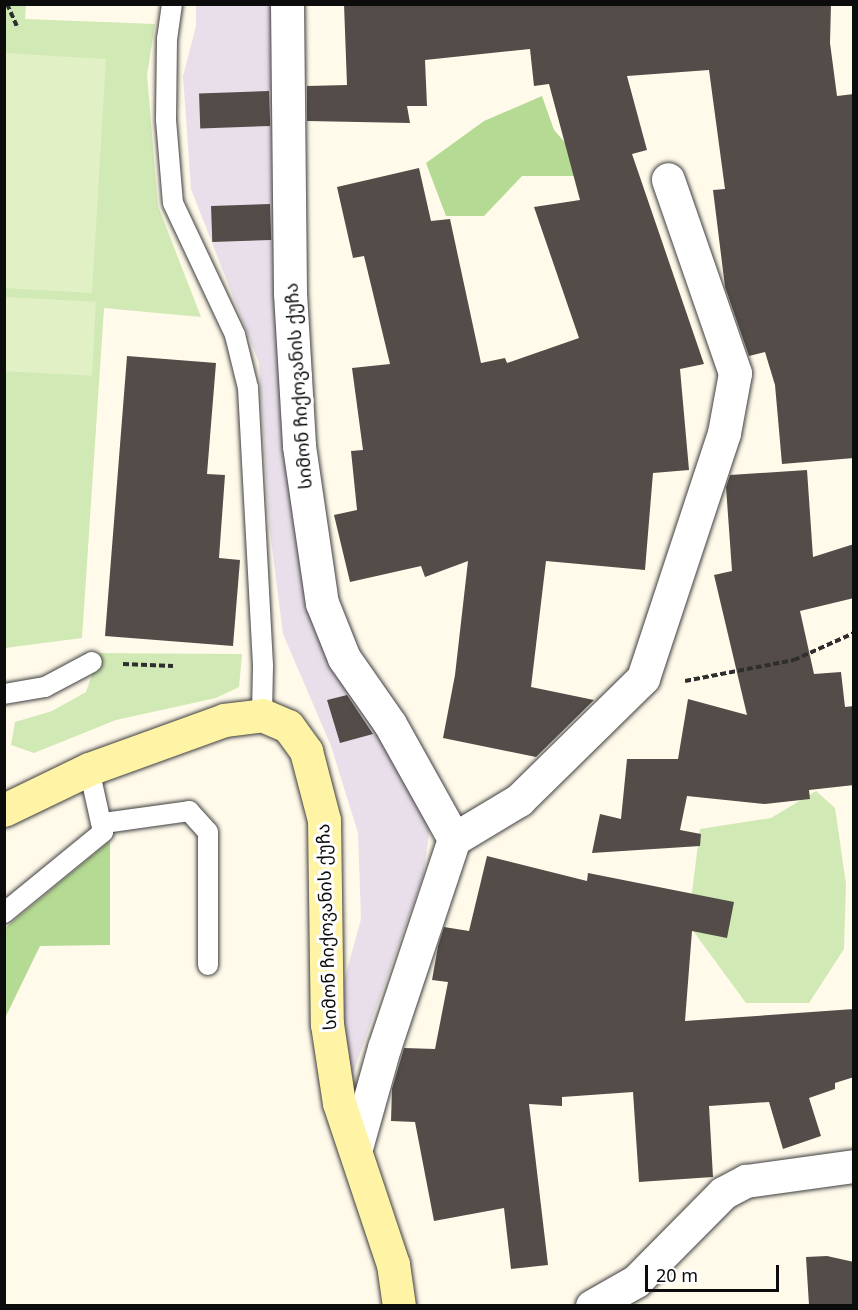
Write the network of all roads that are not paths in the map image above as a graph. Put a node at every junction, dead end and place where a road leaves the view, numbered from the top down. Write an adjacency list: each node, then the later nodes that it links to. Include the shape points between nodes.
1 (172, 4): 6 (lane, via 167,38 166,120 173,202 235,334 248,388 263,666)
2 (287, 4): 10 (street, სიმონ ჩიქოვანის ქუჩა, via 291,316 299,446 322,603 344,658 390,724)
3 (668, 179): 10 (street, via 735,373 724,433 643,678 519,800)
4 (92, 662): 5 (lane, via 45,687)
5 (4, 694)
6 (262, 716): 7 (street, სიმონ ჩიქოვანის ქუჩა, via 224,720); 13 (street, სიმონ ჩიქოვანის ქუჩა, via 288,726 306,751 324,820 327,1024 339,1103)
7 (89, 769): 8 (street, სიმონ ჩიქოვანის ქუჩა); 9 (lane)
8 (4, 810)
9 (104, 823): 11 (lane, via 99,836); 12 (lane, via 189,811 208,832)
10 (454, 839): 13 (street, via 384,1048)
11 (4, 913)
12 (208, 965)
13 (356, 1148): 16 (street, სიმონ ჩიქოვანის ქუჩა, via 393,1264)
14 (854, 1166): 15 (street, via 746,1181 723,1193)
15 (634, 1293): 17 (street)
16 (399, 1305)
17 (592, 1305)

